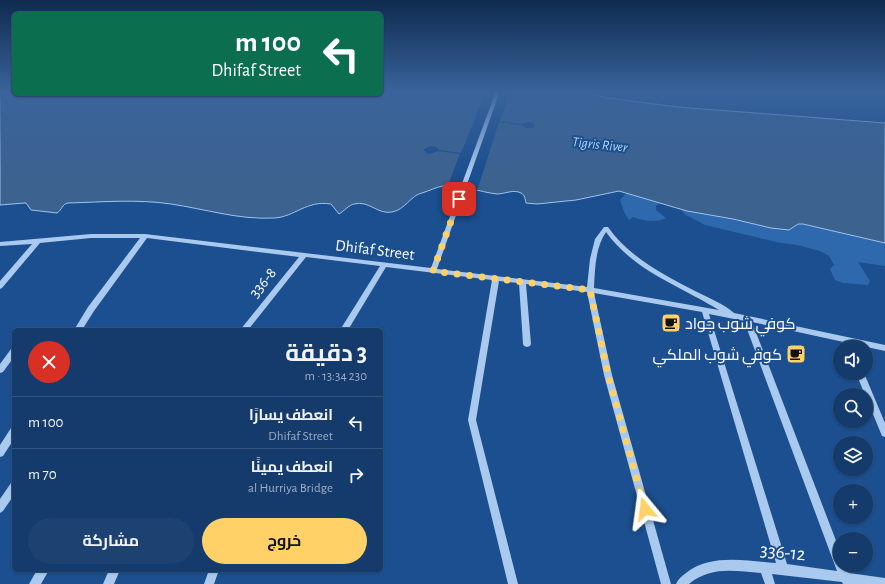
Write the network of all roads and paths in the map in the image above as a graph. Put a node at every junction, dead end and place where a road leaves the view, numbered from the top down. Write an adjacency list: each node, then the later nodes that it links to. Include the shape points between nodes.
1 (488, 118): 7 (street)
2 (145, 236): 3 (street, Dhifaf Street, via 97,235); 5 (street, Dhifaf Street); 15 (street)
3 (37, 242): 4 (street, Dhifaf Street); 10 (street)
4 (0, 244)
5 (304, 255): 6 (street, Dhifaf Street); 16 (street, 336-8)
6 (384, 265): 7 (street, Dhifaf Street); 17 (street)
7 (433, 271): 8 (street, Dhifaf Street)
8 (496, 278): 9 (street, Dhifaf Street); 40 (street, via 472,420)
9 (522, 281): 11 (street, Dhifaf Street); 19 (street)
10 (0, 286)
11 (590, 290): 12 (street, Dhifaf Street); 13 (street, via 598,239 606,228 620,245 641,263); 41 (street, via 608,375)
12 (705, 311): 13 (street, Dhifaf Street); 31 (street)
13 (735, 316): 14 (street, Dhifaf Street)
14 (747, 318): 18 (street, Dhifaf Street); 29 (street)
15 (79, 328)
16 (246, 328)
17 (345, 328)
18 (846, 339): 20 (street, Dhifaf Street)
19 (527, 344)
20 (885, 348)
21 (12, 354): 22 (street)
22 (0, 370)
23 (863, 380): 24 (street)
24 (885, 433)
25 (12, 434): 26 (street)
26 (0, 453)
27 (12, 489): 28 (street)
28 (0, 508)
29 (833, 546)
30 (764, 567): 31 (street, 336-12); 42 (street, 336-12, via 720,565 692,574); 43 (street)
31 (784, 569): 35 (street, 336-12)
32 (43, 572): 37 (street)
33 (114, 572): 38 (street)
34 (213, 572): 39 (street)
35 (846, 580): 36 (street, 336-12)
36 (885, 583)
37 (34, 584)
38 (108, 584)
39 (209, 584)
40 (513, 584)
41 (666, 584)
42 (681, 584)
43 (770, 584)

